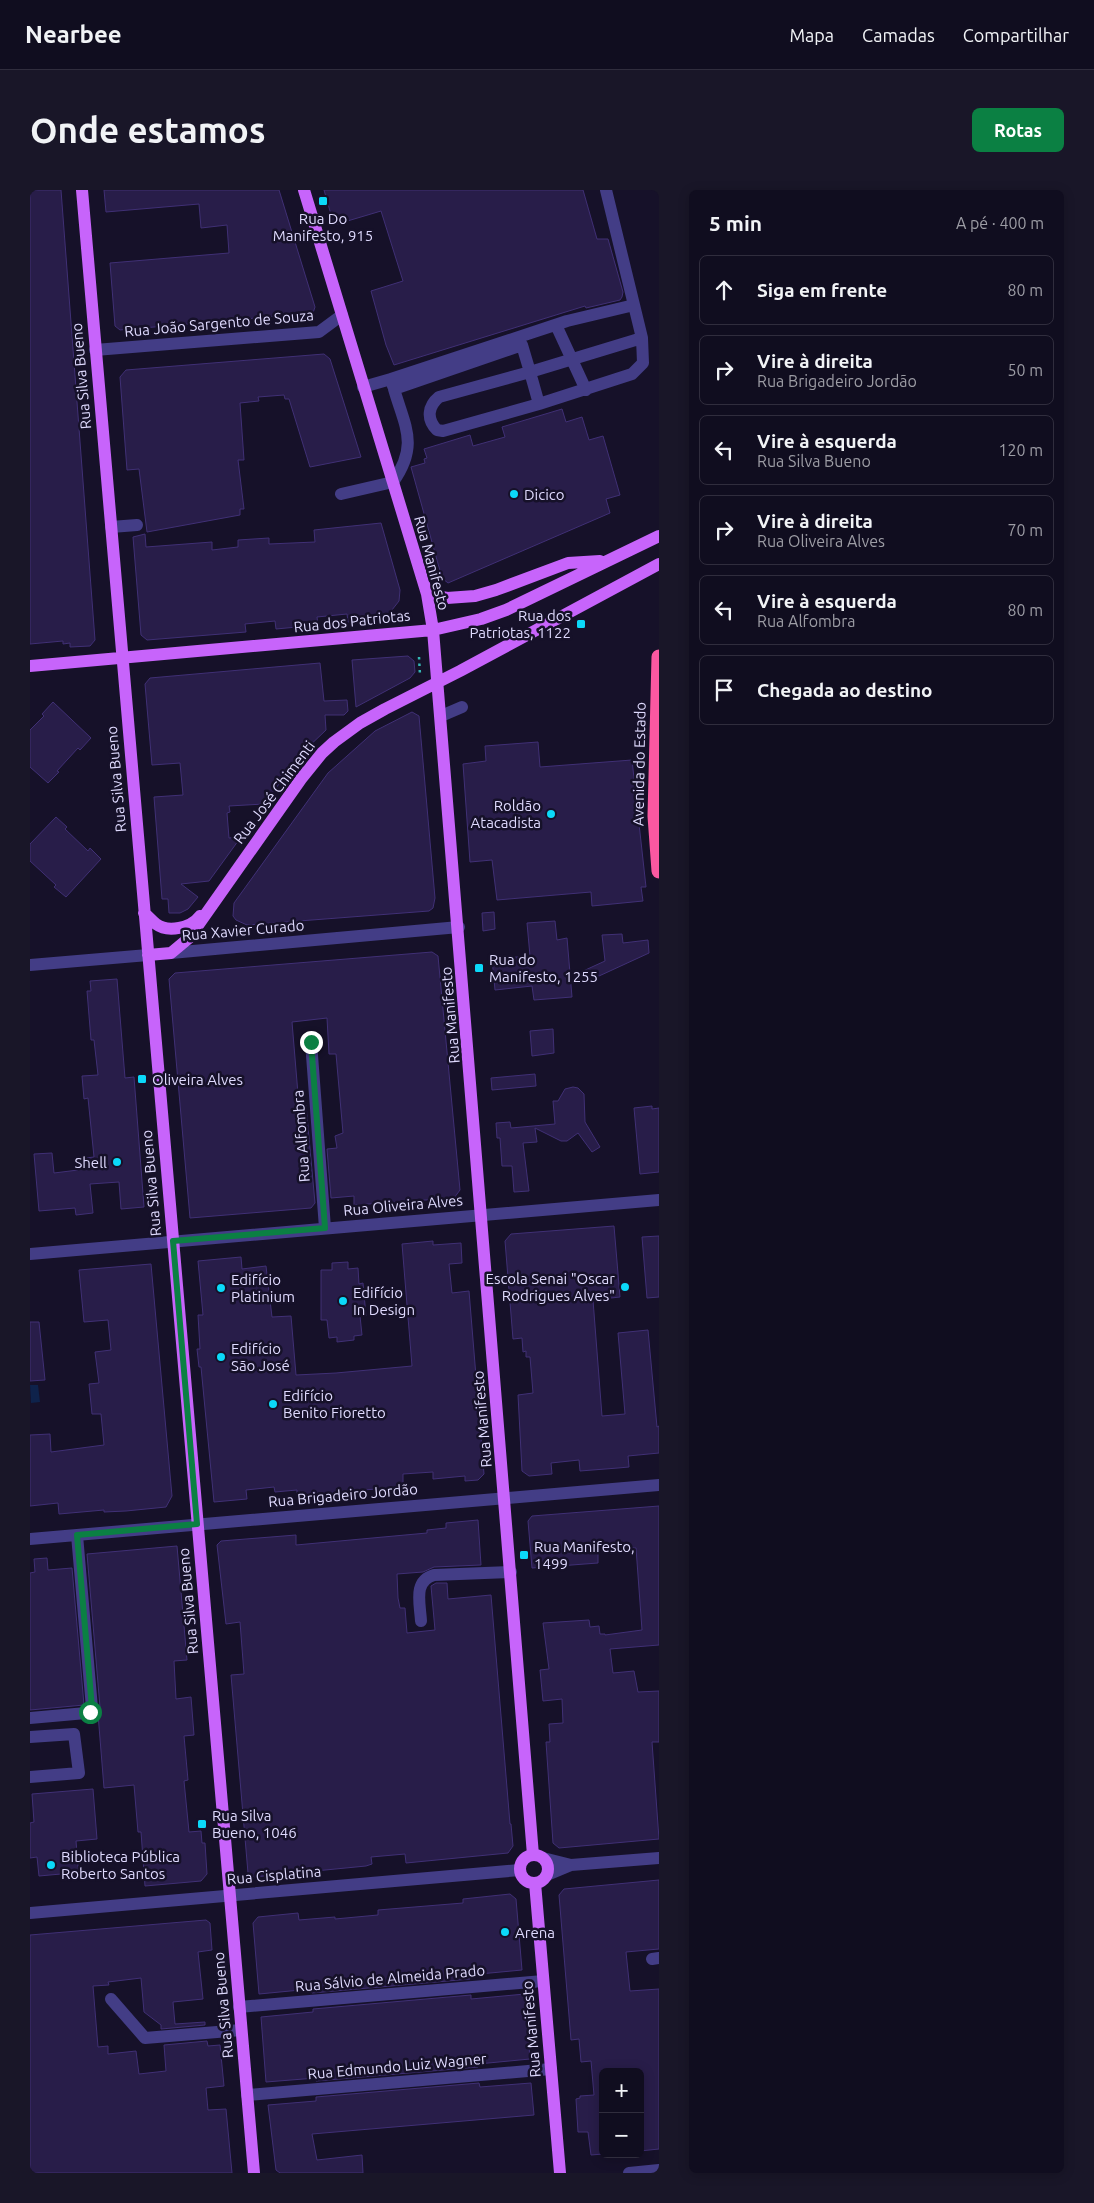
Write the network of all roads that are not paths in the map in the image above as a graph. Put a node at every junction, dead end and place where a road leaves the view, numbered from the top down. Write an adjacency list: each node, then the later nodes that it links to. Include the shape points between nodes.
1 (82, 190): 8 (main road, Rua Silva Bueno)
2 (304, 190): 5 (main road, Rua Manifesto)
3 (606, 190): 4 (street)
4 (634, 305): 6 (street); 7 (street)
5 (342, 315): 8 (street, Rua João Sargento de Souza, via 319,332); 12 (main road, Rua Manifesto)
6 (556, 325): 9 (street); 11 (street)
7 (642, 338): 9 (street); 13 (street, via 644,358 640,368 632,374)
8 (95, 350): 18 (main road, Rua Silva Bueno)
9 (571, 359): 10 (street); 13 (street)
10 (530, 372): 11 (street, via 522,345); 14 (street); 14 (street, via 439,397 428,410 431,421 437,430 443,431)
11 (392, 384): 12 (street); 15 (street, via 408,432 409,446)
12 (363, 387): 15 (main road, Rua Manifesto)
13 (586, 390): 14 (street)
14 (539, 404)
15 (393, 482): 16 (street); 22 (main road, Rua Manifesto)
16 (341, 494)
17 (137, 525): 18 (street)
18 (111, 527): 24 (main road, Rua Silva Bueno)
19 (659, 536): 20 (main road, Rua dos Patriotas)
20 (606, 561): 22 (main road, via 568,563 475,596 447,598); 23 (main road, Rua dos Patriotas, via 506,610)
21 (659, 564): 27 (main road)
22 (427, 594): 23 (main road, Rua Manifesto)
23 (433, 630): 24 (main road, Rua dos Patriotas); 27 (main road, Rua Manifesto)
24 (122, 658): 26 (main road, Rua dos Patriotas); 32 (main road, Rua Silva Bueno)
25 (659, 658): 30 (highway, Avenida do Estado, via 655,816)
26 (30, 666)
27 (438, 682): 29 (main road, Rua Manifesto); 31 (main road, Rua José Chimenti, via 360,724 322,753)
28 (462, 707): 29 (street)
29 (441, 716): 33 (main road, Rua Manifesto)
30 (659, 871)
31 (206, 912): 32 (main road, Rua José Chimenti, via 186,927 166,928 156,925); 34 (main road, Rua José Chimenti, via 189,938)
32 (144, 913): 35 (main road, Rua Silva Bueno)
33 (459, 927): 34 (street, Rua Xavier Curado); 39 (main road, Rua Manifesto)
34 (171, 953): 35 (main road, Rua Xavier Curado)
35 (148, 955): 36 (street, Rua Xavier Curado); 41 (main road, Rua Silva Bueno)
36 (30, 965)
37 (311, 1042): 40 (street, Rua Alfombra)
38 (659, 1200): 39 (street, Rua Oliveira Alves)
39 (482, 1215): 40 (street, Rua Oliveira Alves); 44 (main road, Rua Manifesto)
40 (325, 1228): 41 (street, Rua Oliveira Alves)
41 (173, 1241): 42 (street, Rua Oliveira Alves); 45 (main road, Rua Silva Bueno)
42 (30, 1254)
43 (659, 1484): 44 (street, Rua Brigadeiro Jordão)
44 (504, 1498): 45 (street, Rua Brigadeiro Jordão); 48 (main road, Rua Manifesto)
45 (197, 1524): 46 (street, Rua Brigadeiro Jordão); 59 (main road, Rua Silva Bueno)
46 (77, 1535): 47 (street, Rua Brigadeiro Jordão); 50 (street, via 92,1708 86,1714)
47 (30, 1539)
48 (511, 1572): 49 (street, via 426,1577 420,1587); 53 (main road, Rua Manifesto)
49 (421, 1621)
50 (30, 1718)
51 (30, 1737): 52 (street, via 74,1734 79,1773)
52 (30, 1777)
53 (538, 1857): 55 (street); 56 (main road, via 522,1862); 57 (main road, via 548,1866)
54 (659, 1858): 55 (street)
55 (571, 1865): 57 (street)
56 (520, 1870): 58 (main road, via 524,1878); 59 (street, Rua Cisplatina)
57 (547, 1875): 58 (main road)
58 (536, 1883): 61 (main road, Rua Manifesto)
59 (230, 1896): 60 (street, Rua Cisplatina); 63 (main road, Rua Silva Bueno)
60 (30, 1913)
61 (543, 1981): 63 (street, Rua Sálvio de Almeida Prado); 65 (main road, Rua Manifesto)
62 (111, 1999): 64 (street, via 144,2038)
63 (239, 2007): 64 (main road, Rua Silva Bueno)
64 (241, 2030): 66 (main road, Rua Silva Bueno)
65 (551, 2069): 66 (street, Rua Edmundo Luiz Wagner); 69 (main road, Rua Manifesto)
66 (247, 2095): 68 (main road, Rua Silva Bueno)
67 (659, 2170): 70 (street)
68 (254, 2173)
69 (560, 2173)
70 (630, 2173)

